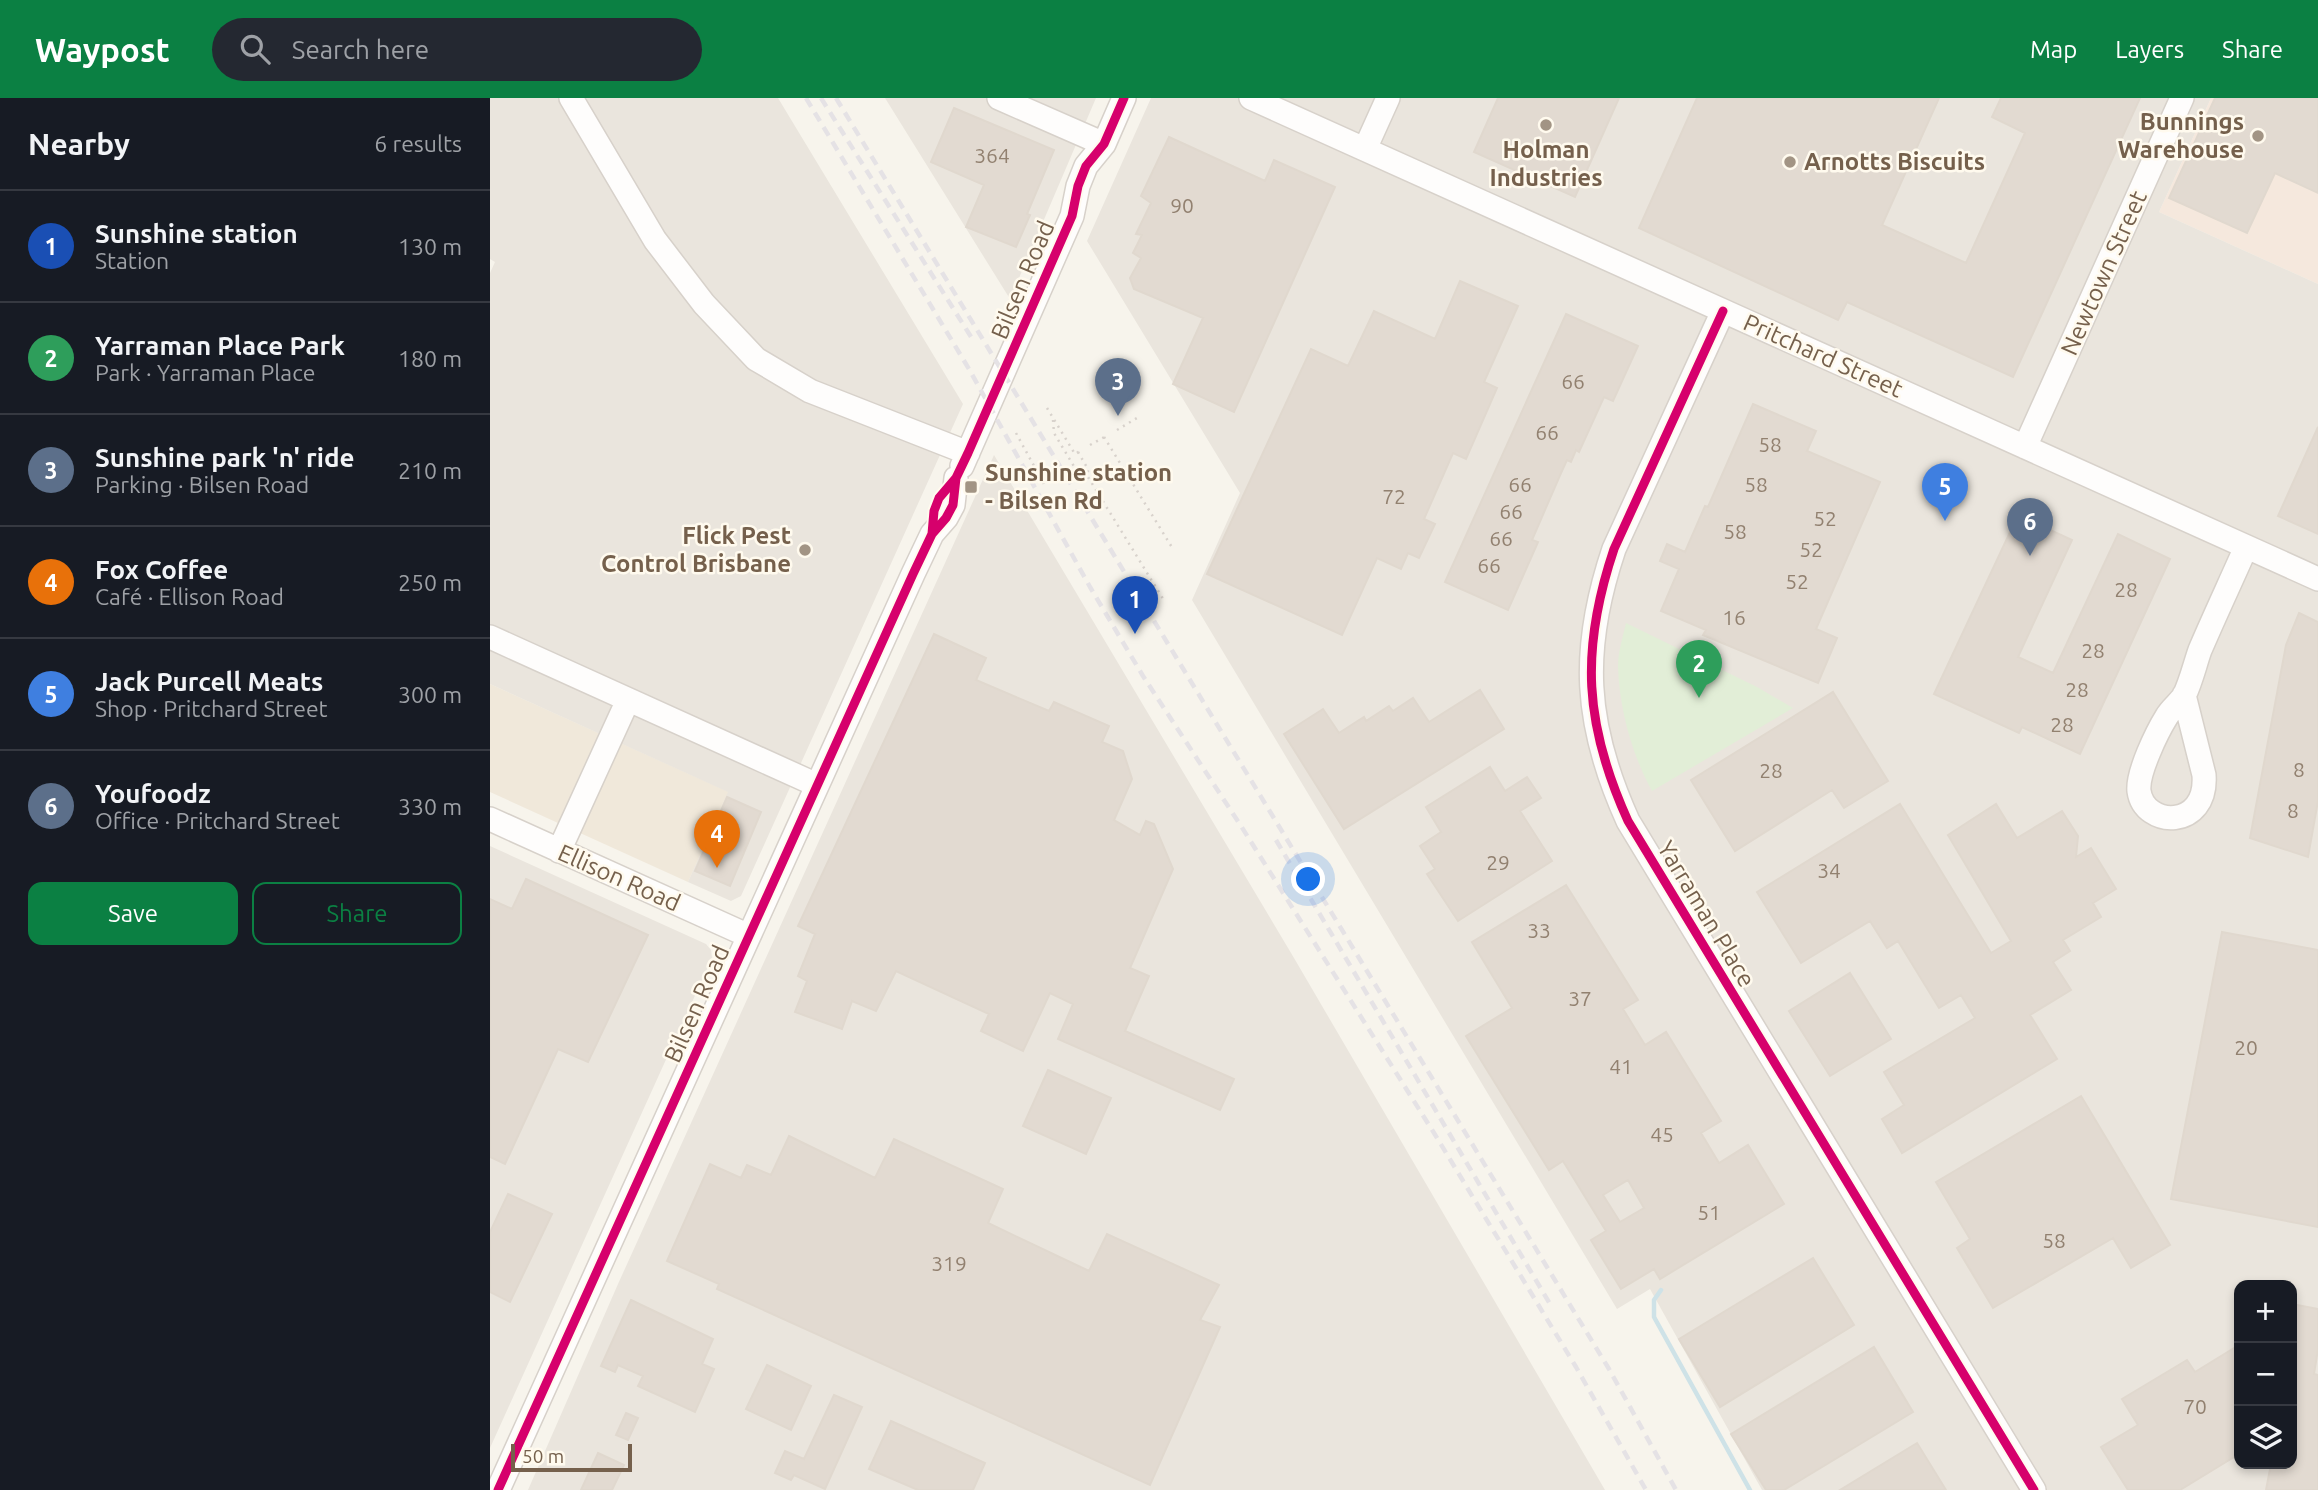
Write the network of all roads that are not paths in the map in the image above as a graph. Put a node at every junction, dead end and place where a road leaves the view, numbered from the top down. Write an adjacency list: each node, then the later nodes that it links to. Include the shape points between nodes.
1 (570, 98): 11 (street, via 655,240 704,304 756,359 810,391)
2 (999, 98): 7 (street)
3 (1124, 98): 7 (street, Bilsen Road)
4 (1251, 98): 8 (street, Pritchard Street)
5 (1388, 98): 8 (street)
6 (2182, 98): 10 (street, Newtown Street)
7 (1104, 144): 11 (street, Bilsen Road, via 1086,166 1072,216)
8 (1364, 149): 9 (street, Pritchard Street)
9 (1723, 311): 10 (street, Pritchard Street); 22 (street, Yarraman Place, via 1604,578 1592,636 1591,668 1600,748 1628,821)
10 (2025, 447): 12 (street, Pritchard Street)
11 (968, 453): 17 (street, Bilsen Road, via 939,498 932,534)
12 (2246, 547): 13 (street, Pritchard Street); 15 (street)
13 (2318, 579)
14 (490, 637): 16 (street)
15 (2184, 695): 15 (street, via 2205,787 2190,814 2167,817 2143,802 2140,781 2167,715)
16 (628, 700): 17 (street); 19 (street)
17 (817, 785): 20 (street, Bilsen Road)
18 (490, 819): 19 (street, Ellison Road)
19 (559, 851): 20 (street, Ellison Road)
20 (749, 936): 21 (street, Bilsen Road)
21 (498, 1490)
22 (2035, 1490)

